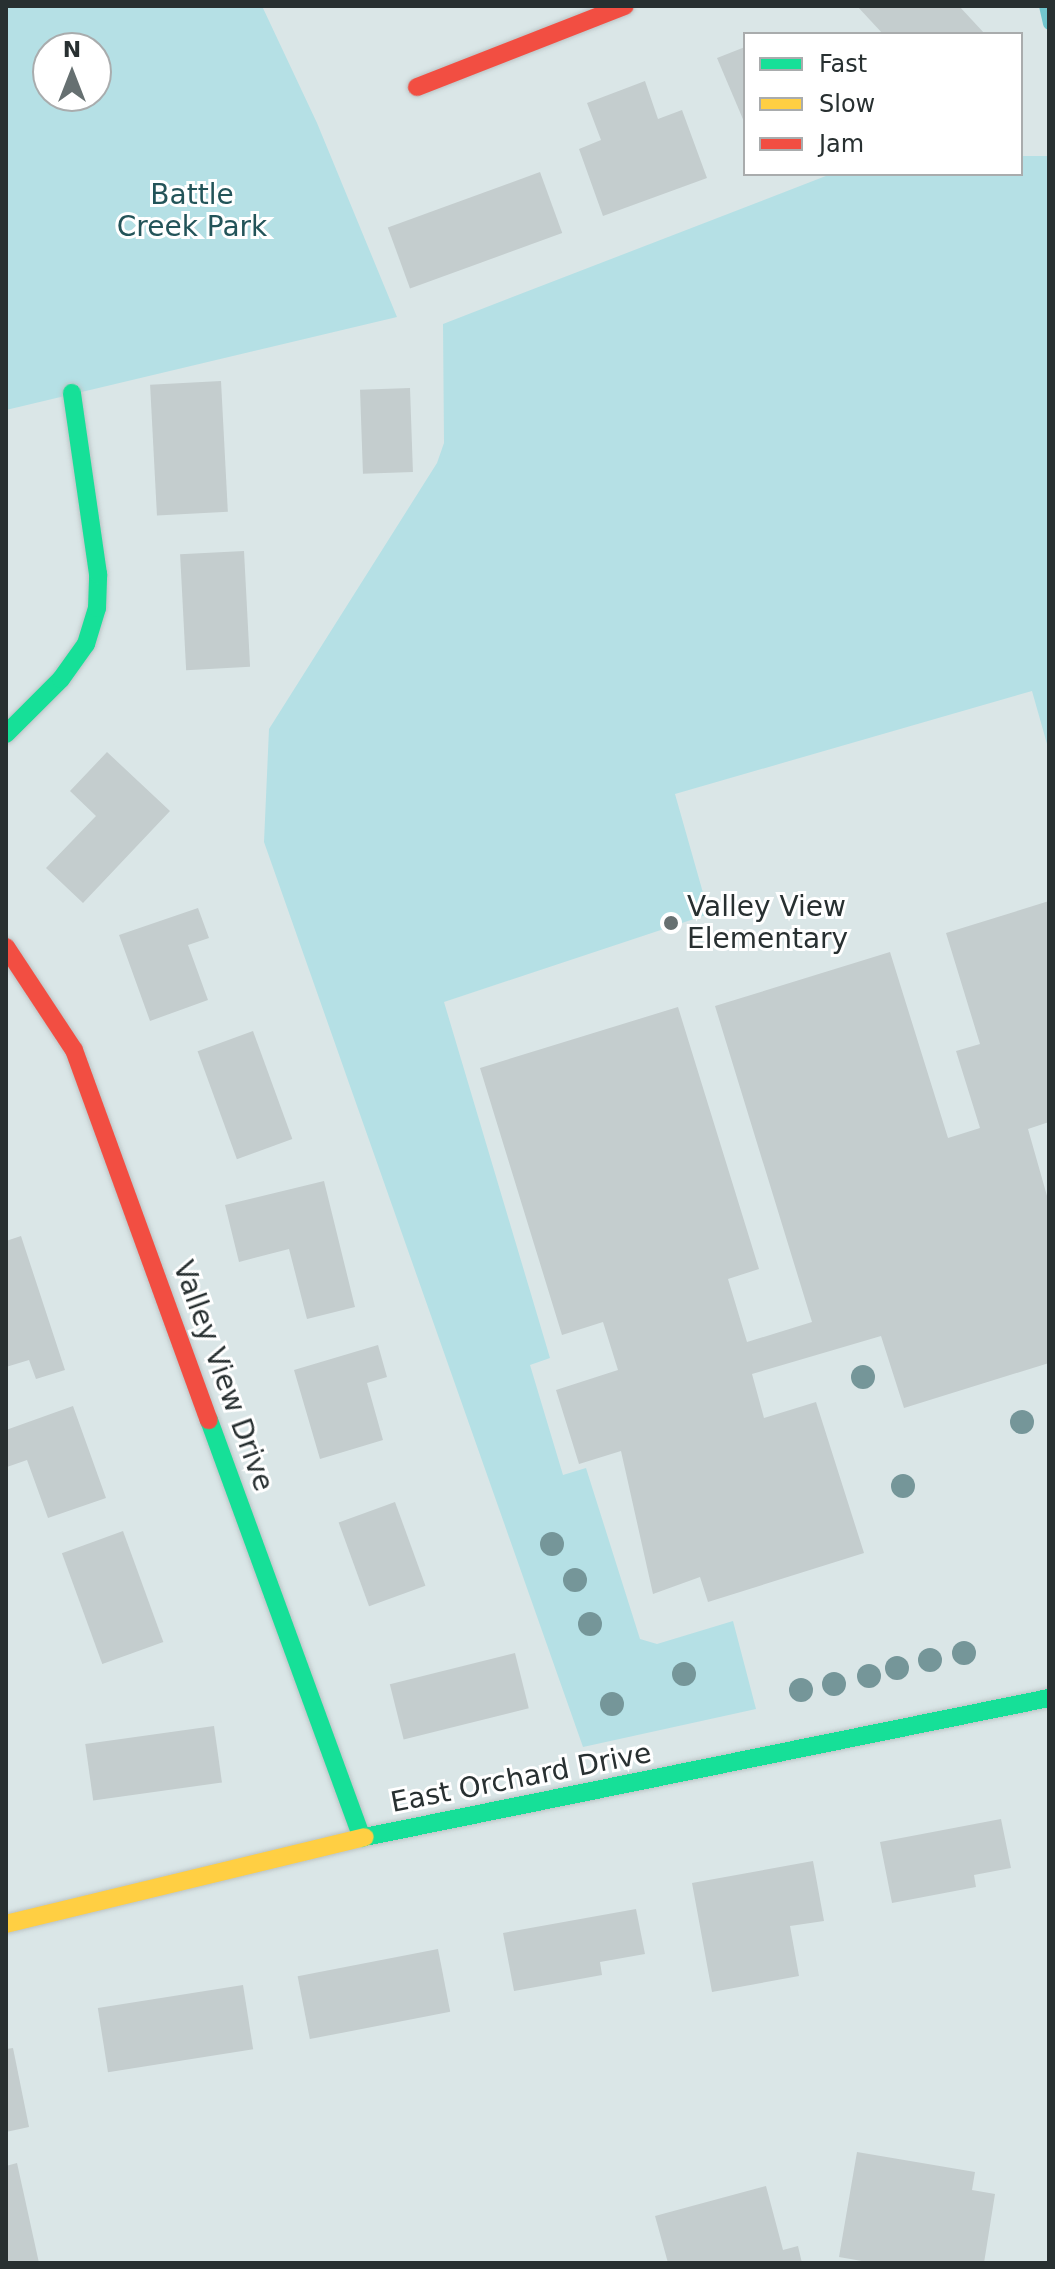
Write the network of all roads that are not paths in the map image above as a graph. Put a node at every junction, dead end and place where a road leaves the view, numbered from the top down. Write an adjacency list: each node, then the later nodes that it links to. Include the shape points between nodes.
1 (625, 6): 2 (street)
2 (417, 87)
3 (72, 393): 4 (street, via 98,574 97,608 86,644 70,667)
4 (6, 734)
5 (6, 947): 7 (street, Valley View Drive, via 74,1050)
6 (1049, 1698): 7 (street, East Orchard Drive)
7 (362, 1838): 8 (street, East Orchard Drive)
8 (6, 1924)

